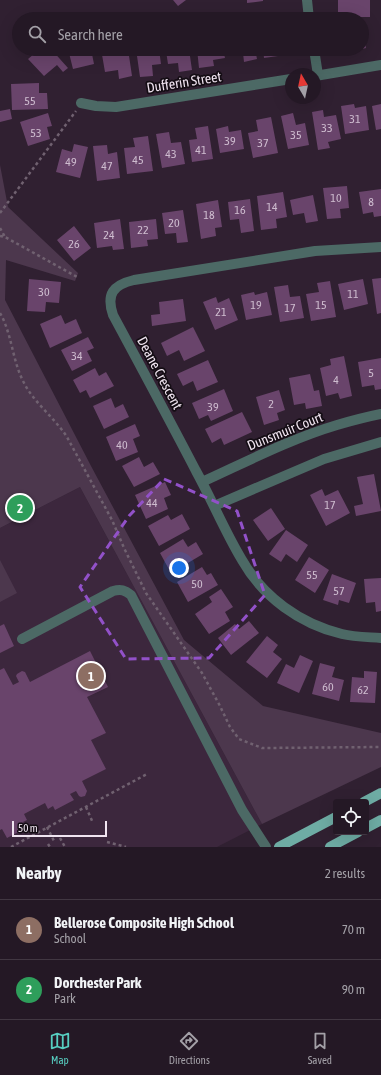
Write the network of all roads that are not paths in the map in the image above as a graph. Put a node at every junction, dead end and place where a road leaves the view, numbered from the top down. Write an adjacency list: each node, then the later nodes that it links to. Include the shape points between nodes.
1 (307, 0): 2 (street)
2 (308, 12)
3 (315, 56): 5 (street)
4 (381, 65): 6 (street)
5 (315, 68)
6 (321, 74)
7 (285, 80): 8 (street, Dufferin Street, via 116,107)
8 (81, 103)
9 (381, 247): 12 (street, Deane Crescent, via 315,251 134,280 121,284 111,294 110,302 114,316)
10 (381, 414): 12 (street, Dunsmuir Court, via 336,425 303,437)
11 (381, 442): 13 (street, via 324,459)
12 (202, 482): 13 (street, Deane Crescent)
13 (214, 506): 14 (street, Deane Crescent, via 241,560 257,582 283,607 328,630)
14 (381, 638)
15 (22, 639): 22 (street, via 113,591 126,591 131,595 242,810)
16 (381, 793): 17 (main road)
17 (369, 799)
18 (333, 819): 23 (main road)
19 (381, 820): 20 (main road)
20 (369, 826)
21 (352, 835): 24 (main road)
22 (266, 847)
23 (279, 847)
24 (330, 847)

